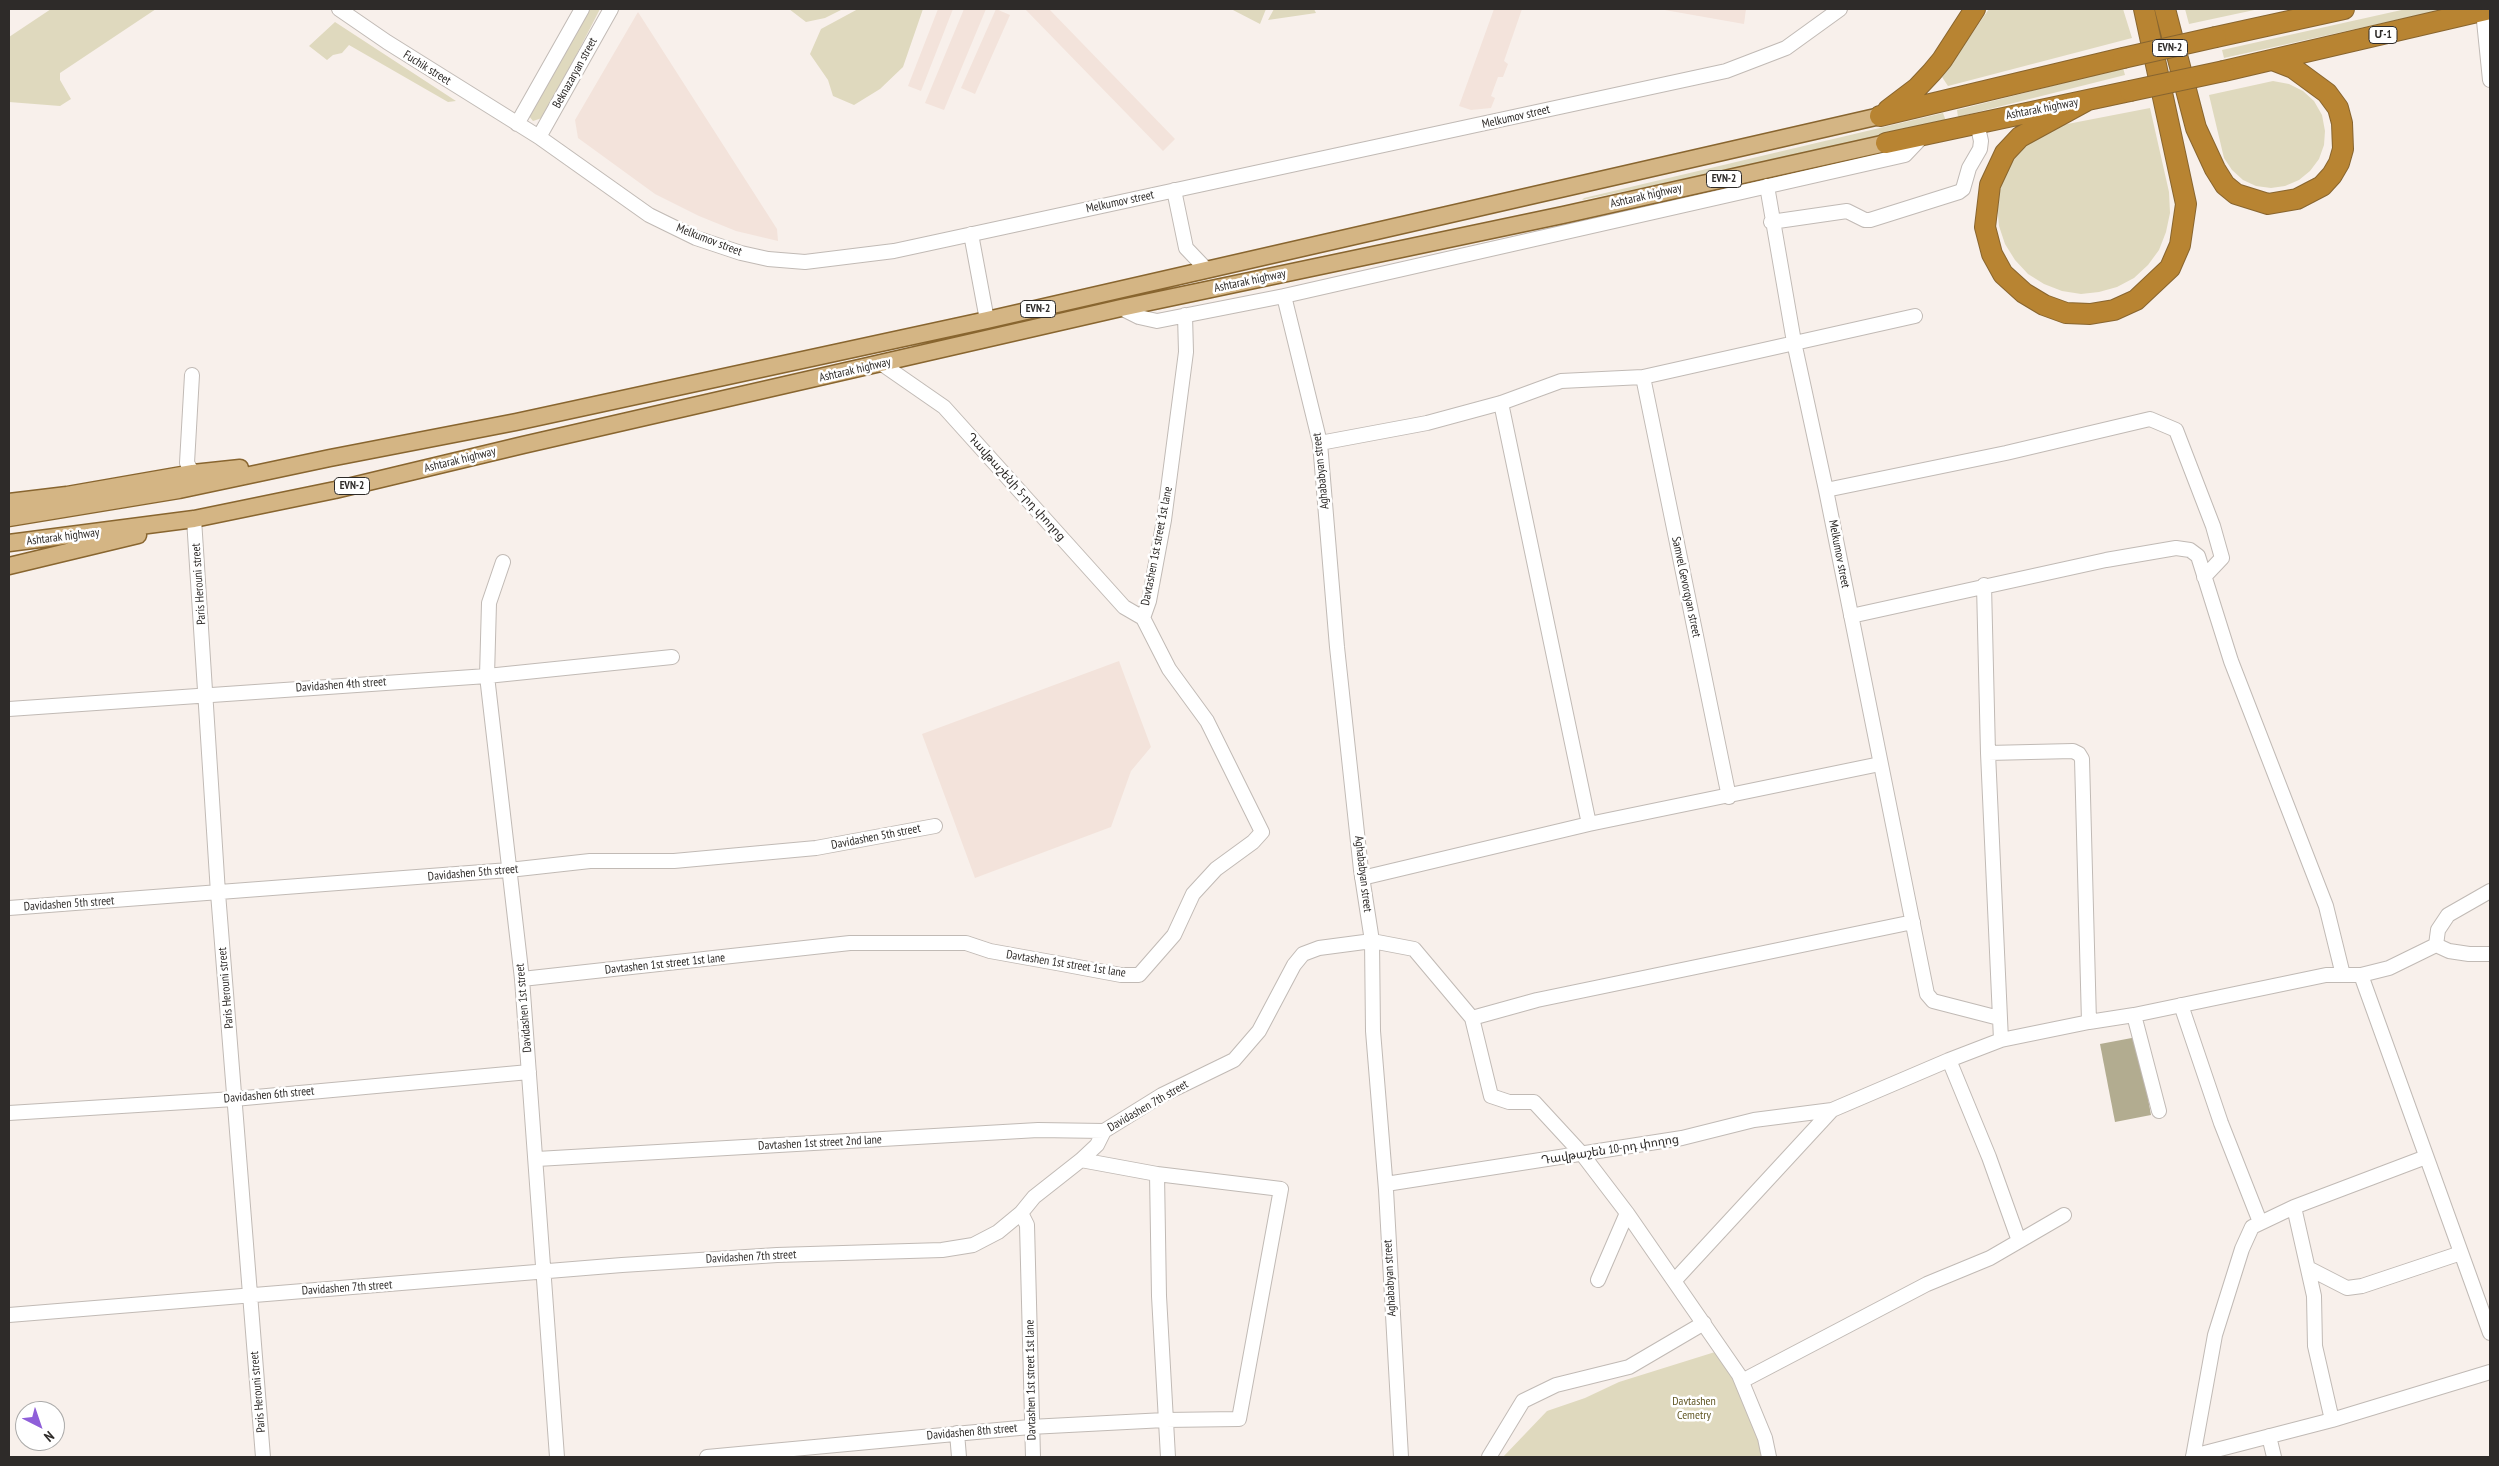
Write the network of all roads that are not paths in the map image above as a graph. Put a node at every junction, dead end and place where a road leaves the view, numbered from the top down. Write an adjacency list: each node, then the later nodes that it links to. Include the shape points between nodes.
1 (339, 9): 15 (street, Fuchik street)
2 (582, 9): 15 (street, Beknazaryan street)
3 (611, 9): 17 (street, Beknazaryan street)
4 (1840, 9): 20 (street, Melkumov street, via 1786,48 1726,71)
5 (1975, 9): 13 (highway, via 1932,72 1917,88)
6 (2144, 9): 12 (highway, via 2186,204 2180,245 2170,268 2136,300 2114,310 2090,314 2066,313 2024,293 2003,274 1992,254 1984,227 1990,184 2005,153 2020,137)
7 (2165, 9): 10 (highway, via 2196,128 2215,169 2225,185 2236,194 2268,204 2297,199 2322,186 2336,169 2343,149 2338,108 2327,93 2293,68)
8 (2344, 9): 13 (highway, Ashtarak highway / EVN-2, bridge)
9 (2486, 10): 10 (highway, Ashtarak highway / Մ-1); 11 (street)
10 (2276, 60): 12 (highway, Ashtarak highway / Մ-1, bridge)
11 (2490, 80)
12 (2086, 100): 14 (highway, Ashtarak highway / EVN-2)
13 (1880, 116): 21 (main road, Ashtarak highway / EVN-2)
14 (1977, 122): 16 (highway, Ashtarak highway / EVN-2); 23 (street, via 1980,149 1959,192 1870,220 1847,211)
15 (517, 124): 17 (street, Melkumov street)
16 (1926, 134): 18 (highway, Ashtarak highway / EVN-2); 19 (street, via 1905,155)
17 (539, 137): 24 (street, Melkumov street, via 649,215 696,238 741,253 805,262 830,260 894,251)
18 (1886, 142): 22 (main road, Ashtarak highway / EVN-2)
19 (1767, 186): 23 (street, Melkumov street); 26 (street)
20 (1174, 190): 24 (street, Melkumov street); 25 (street, via 1186,248)
21 (1558, 190): 22 (main road); 25 (main road, Ashtarak highway / EVN-2)
22 (1563, 215): 27 (main road, Ashtarak highway / EVN-2)
23 (1771, 222): 31 (street, Melkumov street)
24 (971, 234): 30 (street)
25 (1207, 270): 30 (main road, Ashtarak highway / EVN-2)
26 (1284, 296): 28 (street); 37 (street, Aghababyan street)
27 (1121, 308): 28 (street, via 1148,320); 32 (main road, Ashtarak highway / EVN-2)
28 (1186, 315): 51 (street, Davtashen 1st street 1st lane, via 1186,352 1164,520)
29 (1915, 316): 31 (street)
30 (988, 320): 36 (main road, Ashtarak highway / EVN-2)
31 (1794, 342): 34 (street); 41 (street, Melkumov street)
32 (882, 364): 38 (main road, Ashtarak highway / EVN-2); 51 (street, Դավթաշենի 5-րդ փողոց, via 944,406 1124,607)
33 (192, 375): 40 (street, via 187,463)
34 (1642, 377): 35 (street, via 1560,381); 58 (street, Samvel Gevorqyan street)
35 (1501, 403): 37 (street, via 1427,423); 59 (street)
36 (516, 422): 38 (main road); 39 (main road, Ashtarak highway / EVN-2)
37 (1320, 443): 62 (street, Aghababyan street, via 1337,647)
38 (523, 445): 44 (main road, Ashtarak highway / EVN-2, via 335,490)
39 (330, 458): 40 (main road); 43 (main road, Ashtarak highway / EVN-2, via 179,490)
40 (193, 473): 42 (main road)
41 (1826, 490): 48 (street, via 2150,419 2176,430 2214,526 2222,558); 50 (street, Melkumov street)
42 (9, 502)
43 (9, 518)
44 (187, 520): 45 (main road, Ashtarak highway / EVN-2); 47 (main road, via 120,541); 54 (street, Paris Herouni street)
45 (9, 543)
46 (503, 562): 53 (street, Davidashen 1st street, via 488,603)
47 (9, 566)
48 (2204, 577): 49 (street, via 2198,556 2190,550 2176,548); 70 (street, via 2231,661 2326,906)
49 (1984, 585): 50 (street); 56 (street)
50 (1851, 616): 57 (street, Melkumov street)
51 (1143, 618): 72 (street, Davtashen 1st street 1st lane, via 1170,669 1207,721 1262,832 1216,869 1193,894 1174,935 1140,975 1122,975 990,951 966,943 850,943)
52 (672, 657): 53 (street, Davidashen 4th street)
53 (487, 676): 54 (street, Davidashen 4th street); 61 (street, Davidashen 1st street)
54 (206, 694): 55 (street, Davidashen 4th street); 64 (street, Paris Herouni street)
55 (9, 709)
56 (1988, 753): 76 (street); 77 (street, via 2073,751 2082,759)
57 (1880, 764): 58 (street); 66 (street, Melkumov street)
58 (1729, 797): 59 (street)
59 (1589, 824): 62 (street)
60 (935, 826): 61 (street, Davidashen 5th street, via 816,848 674,861 590,861)
61 (509, 870): 64 (street, Davidashen 5th street); 72 (street, Davidashen 1st street)
62 (1362, 878): 67 (street, Aghababyan street)
63 (2490, 891): 68 (street, via 2448,915 2438,930)
64 (218, 893): 65 (street, Davidashen 5th street); 81 (street, Paris Herouni street)
65 (9, 908)
66 (1913, 922): 75 (street, via 1537,1000); 76 (street, Melkumov street, via 1927,994 1933,1000)
67 (1372, 941): 75 (street, Davidashen 7th street, via 1414,949); 85 (street, Davidashen 7th street, via 1319,948 1304,954 1294,965 1259,1031 1234,1060 1162,1095); 91 (street, Aghababyan street, via 1373,1031)
68 (2436, 945): 69 (street, via 2449,951); 71 (street, via 2389,968)
69 (2490, 954)
70 (2343, 975): 71 (street); 73 (street, via 2326,975)
71 (2361, 975): 87 (street)
72 (522, 980): 80 (street, Davidashen 1st street)
73 (2181, 1005): 74 (street); 96 (street, via 2221,1123)
74 (2134, 1015): 77 (street); 83 (street)
75 (1472, 1018): 86 (street, via 1491,1096 1509,1102 1534,1102)
76 (2000, 1018): 78 (street)
77 (2089, 1022): 78 (street)
78 (2001, 1040): 79 (street)
79 (1949, 1060): 82 (street); 97 (street)
80 (529, 1072): 81 (street, Davidashen 6th street); 88 (street, Davidashen 1st street)
81 (234, 1099): 84 (street, Davidashen 6th street); 103 (street, Paris Herouni street)
82 (1832, 1110): 86 (street, Դավթաշեն 10-րդ փողոց, via 1754,1120 1682,1138); 102 (street)
83 (2159, 1111)
84 (9, 1113)
85 (1104, 1130): 88 (street, Davtashen 1st street 2nd lane, via 1038,1130); 89 (street, Davidashen 7th street, via 1097,1145)
86 (1582, 1154): 91 (street, Դավթաշեն 10-րդ փողոց); 94 (street)
87 (2426, 1157): 92 (street); 98 (street)
88 (537, 1159): 100 (street, Davidashen 1st street)
89 (1081, 1160): 90 (street); 93 (street, Davidashen 7th street, via 1034,1197)
90 (1157, 1174): 109 (street); 109 (street, Davidashen 8th street, via 1281,1189 1239,1419)
91 (1386, 1184): 120 (street, Aghababyan street)
92 (2294, 1207): 96 (street); 99 (street)
93 (1021, 1213): 100 (street, Davidashen 7th street, via 998,1232 973,1246 942,1250 767,1256); 111 (street, Davtashen 1st street 1st lane, via 1027,1225)
94 (1627, 1213): 101 (street); 102 (street)
95 (2064, 1215): 97 (street)
96 (2260, 1222): 123 (street, via 2252,1227 2242,1249 2215,1335)
97 (2019, 1241): 108 (street, via 1990,1258 1927,1284)
98 (2462, 1253): 99 (street, via 2347,1288); 106 (street)
99 (2308, 1268): 110 (street, via 2314,1296 2315,1346)
100 (544, 1273): 103 (street, Davidashen 7th street); 115 (street, Davidashen 1st street)
101 (1598, 1280)
102 (1674, 1280): 105 (street)
103 (250, 1295): 104 (street, Davidashen 7th street); 114 (street, Paris Herouni street)
104 (9, 1315)
105 (1704, 1323): 108 (street); 121 (street, via 1629,1367 1556,1385 1523,1400)
106 (2490, 1333)
107 (2490, 1372): 110 (street)
108 (1742, 1381): 122 (street, via 1765,1438)
109 (1165, 1420): 111 (street, Davidashen 8th street); 119 (street)
110 (2332, 1420): 113 (street)
111 (1030, 1426): 112 (street, Davidashen 8th street); 118 (street, Davtashen 1st street 1st lane)
112 (957, 1433): 116 (street, Davidashen 8th street); 117 (street)
113 (2269, 1436): 123 (street); 124 (street)
114 (263, 1457)
115 (557, 1457)
116 (707, 1457)
117 (959, 1457)
118 (1033, 1457)
119 (1168, 1457)
120 (1401, 1457)
121 (1489, 1457)
122 (1769, 1457)
123 (2193, 1457)
124 (2274, 1457)

